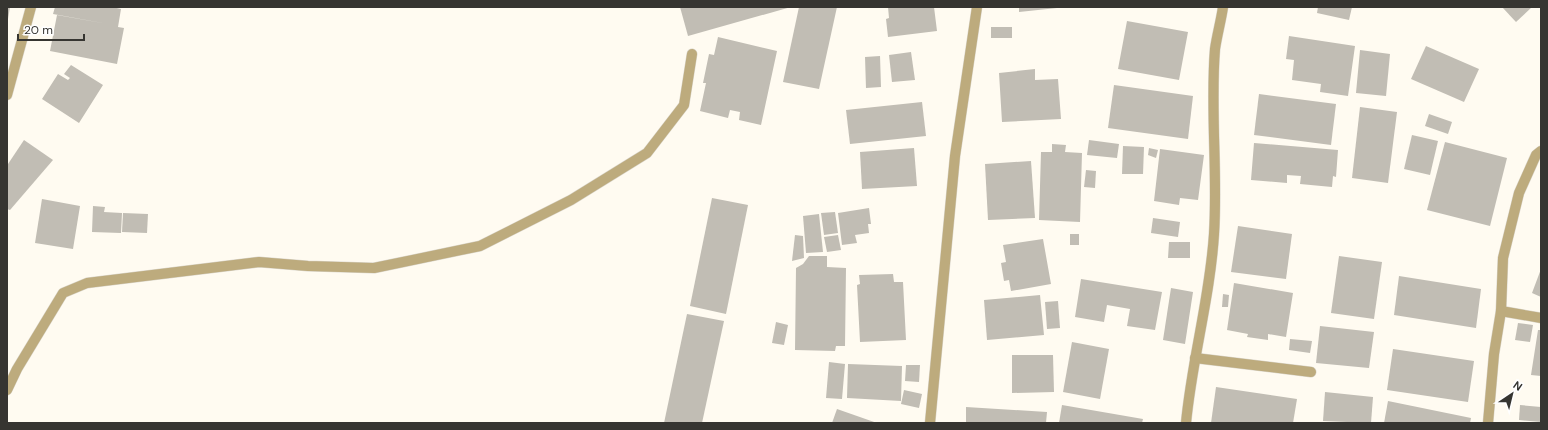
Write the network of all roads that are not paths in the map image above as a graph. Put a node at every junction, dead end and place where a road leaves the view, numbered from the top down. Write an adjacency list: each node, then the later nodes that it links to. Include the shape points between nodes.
1 (31, 7): 5 (street)
2 (977, 7): 12 (street, via 955,156)
3 (1223, 7): 9 (street, via 1214,78 1212,259)
4 (692, 54): 11 (street, via 684,105 647,153 571,200 480,246 374,268 258,262 87,283 63,293)
5 (7, 95)
6 (1541, 151): 7 (street, via 1536,155 1520,193 1503,258)
7 (1501, 311): 8 (street); 14 (street)
8 (1541, 318)
9 (1195, 358): 10 (street); 13 (street)
10 (1312, 372)
11 (7, 390)
12 (930, 423)
13 (1186, 423)
14 (1488, 423)

